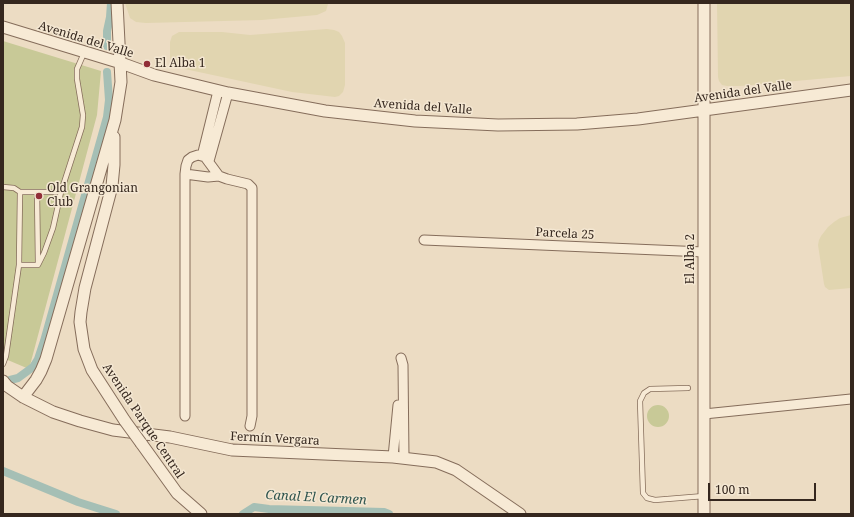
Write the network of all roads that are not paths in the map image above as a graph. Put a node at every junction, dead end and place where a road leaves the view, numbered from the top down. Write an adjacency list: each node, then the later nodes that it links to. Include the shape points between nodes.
1 (117, 3): 5 (street)
2 (704, 3): 8 (street, El Alba 2)
3 (3, 27): 4 (street, Avenida del Valle)
4 (84, 52): 5 (street, Avenida del Valle); 16 (lane, via 77,79 83,114 82,127)
5 (121, 64): 7 (street, Avenida del Valle); 9 (street, via 121,89)
6 (851, 90): 8 (street, Avenida del Valle)
7 (223, 92): 8 (street, Avenida del Valle, via 332,112 472,124 577,124); 10 (street)
8 (705, 110): 18 (street, El Alba 2)
9 (115, 120): 24 (street, via 42,371); 31 (street, Avenida Parque Central, bridge, via 112,186 81,312 84,349 92,370 125,421 177,493)
10 (206, 159): 11 (street, via 195,156 188,160); 12 (street)
11 (185, 174): 12 (street); 27 (street)
12 (219, 176): 28 (street, via 248,184 252,188)
13 (3, 187): 14 (lane, via 14,188)
14 (20, 192): 15 (lane); 19 (lane)
15 (37, 192): 16 (lane); 20 (lane)
16 (61, 192): 20 (lane, via 53,228)
17 (424, 240): 18 (street, Parcela 25)
18 (704, 252): 26 (street, El Alba 2)
19 (19, 265): 20 (lane); 21 (lane)
20 (38, 265)
21 (3, 364)
22 (4, 384): 24 (street, Fermín Vergara)
23 (688, 388): 30 (lane, via 650,389 644,393 640,401 643,493 647,498 655,500)
24 (23, 397): 29 (street, Fermín Vergara, via 53,412 113,430 170,437 232,450)
25 (851, 399): 26 (street)
26 (704, 414): 30 (street, El Alba 2)
27 (185, 416)
28 (250, 426)
29 (399, 457): 29 (street, via 403,365 401,358 398,366); 32 (street, Fermín Vergara, via 445,464)
30 (704, 496): 33 (street, El Alba 2)
31 (201, 514)
32 (520, 514)
33 (704, 514)

